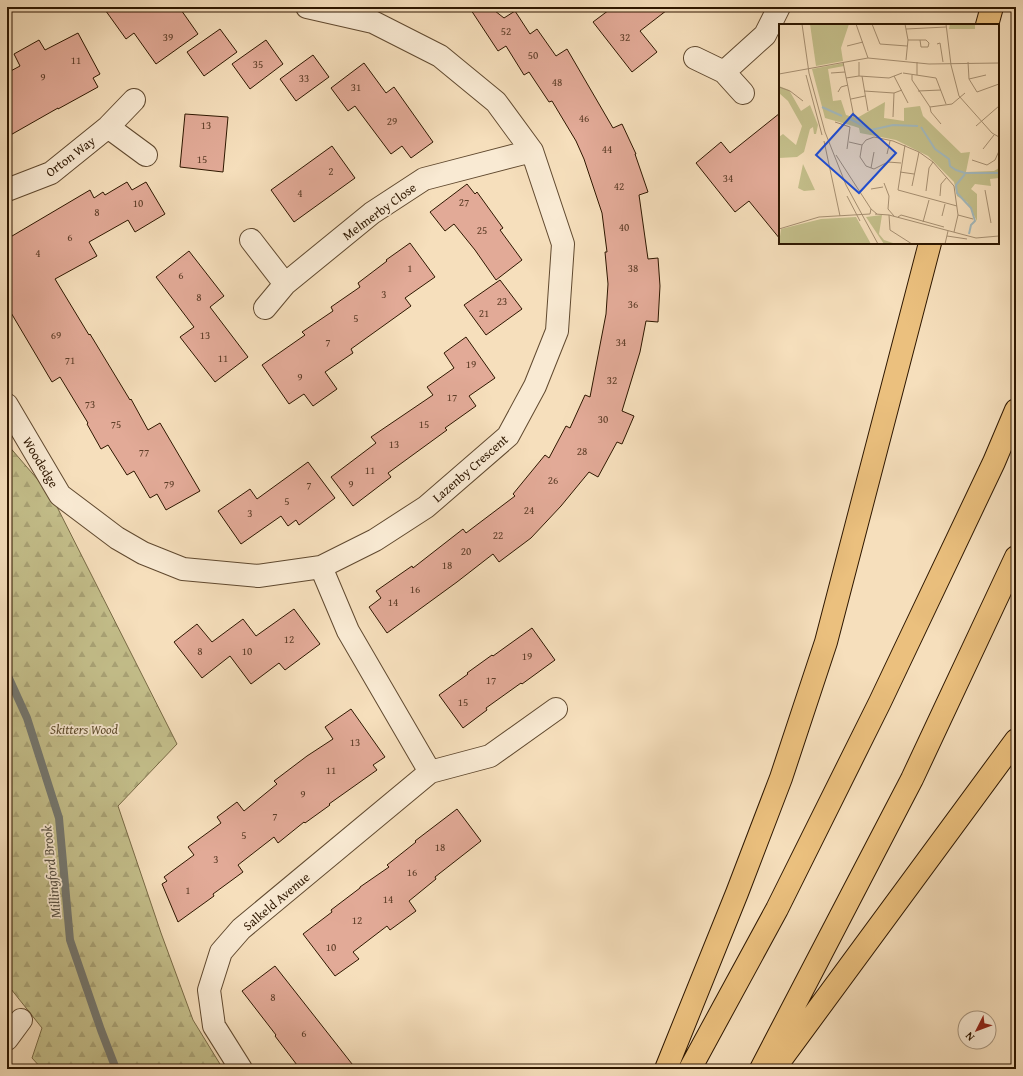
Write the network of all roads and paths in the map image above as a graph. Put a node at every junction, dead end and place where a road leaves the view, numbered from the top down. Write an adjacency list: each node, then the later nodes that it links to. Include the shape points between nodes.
1 (779, 7): 6 (street, via 765,35)
2 (992, 7): 4 (highway)
3 (317, 8): 10 (street, Lazenby Crescent, via 373,22 440,56 496,102)
4 (987, 24)
5 (695, 58): 6 (street)
6 (724, 72): 7 (street)
7 (743, 93)
8 (134, 100): 9 (street, Orton Way)
9 (108, 127): 11 (street, Orton Way); 12 (street, Orton Way, via 51,173)
10 (532, 151): 15 (street, Melmerby Close, via 424,179 372,213); 21 (street, Lazenby Crescent, via 563,244 557,331 536,386 508,436 426,507 375,540)
11 (146, 155)
12 (7, 190)
13 (251, 240): 15 (street)
14 (930, 244): 28 (highway, via 826,642 781,778)
15 (285, 284): 16 (street, Melmerby Close)
16 (265, 308)
17 (7, 405): 19 (street, Woodedge, via 60,495 117,538)
18 (1016, 410): 29 (highway, via 994,462 876,709 777,909)
19 (143, 553): 21 (street, Lazenby Crescent, via 183,569 258,576)
20 (1016, 557): 30 (highway, via 912,779)
21 (321, 567): 24 (street, via 348,630)
22 (556, 709): 24 (street, Salkeld Avenue, via 490,756)
23 (1016, 740): 31 (highway)
24 (430, 772): 27 (street, Salkeld Avenue, via 241,929 221,952 209,990 214,1026)
25 (21, 1020): 26 (street)
26 (7, 1039)
27 (241, 1069)
28 (666, 1069)
29 (690, 1069)
30 (761, 1069)
31 (774, 1069)

